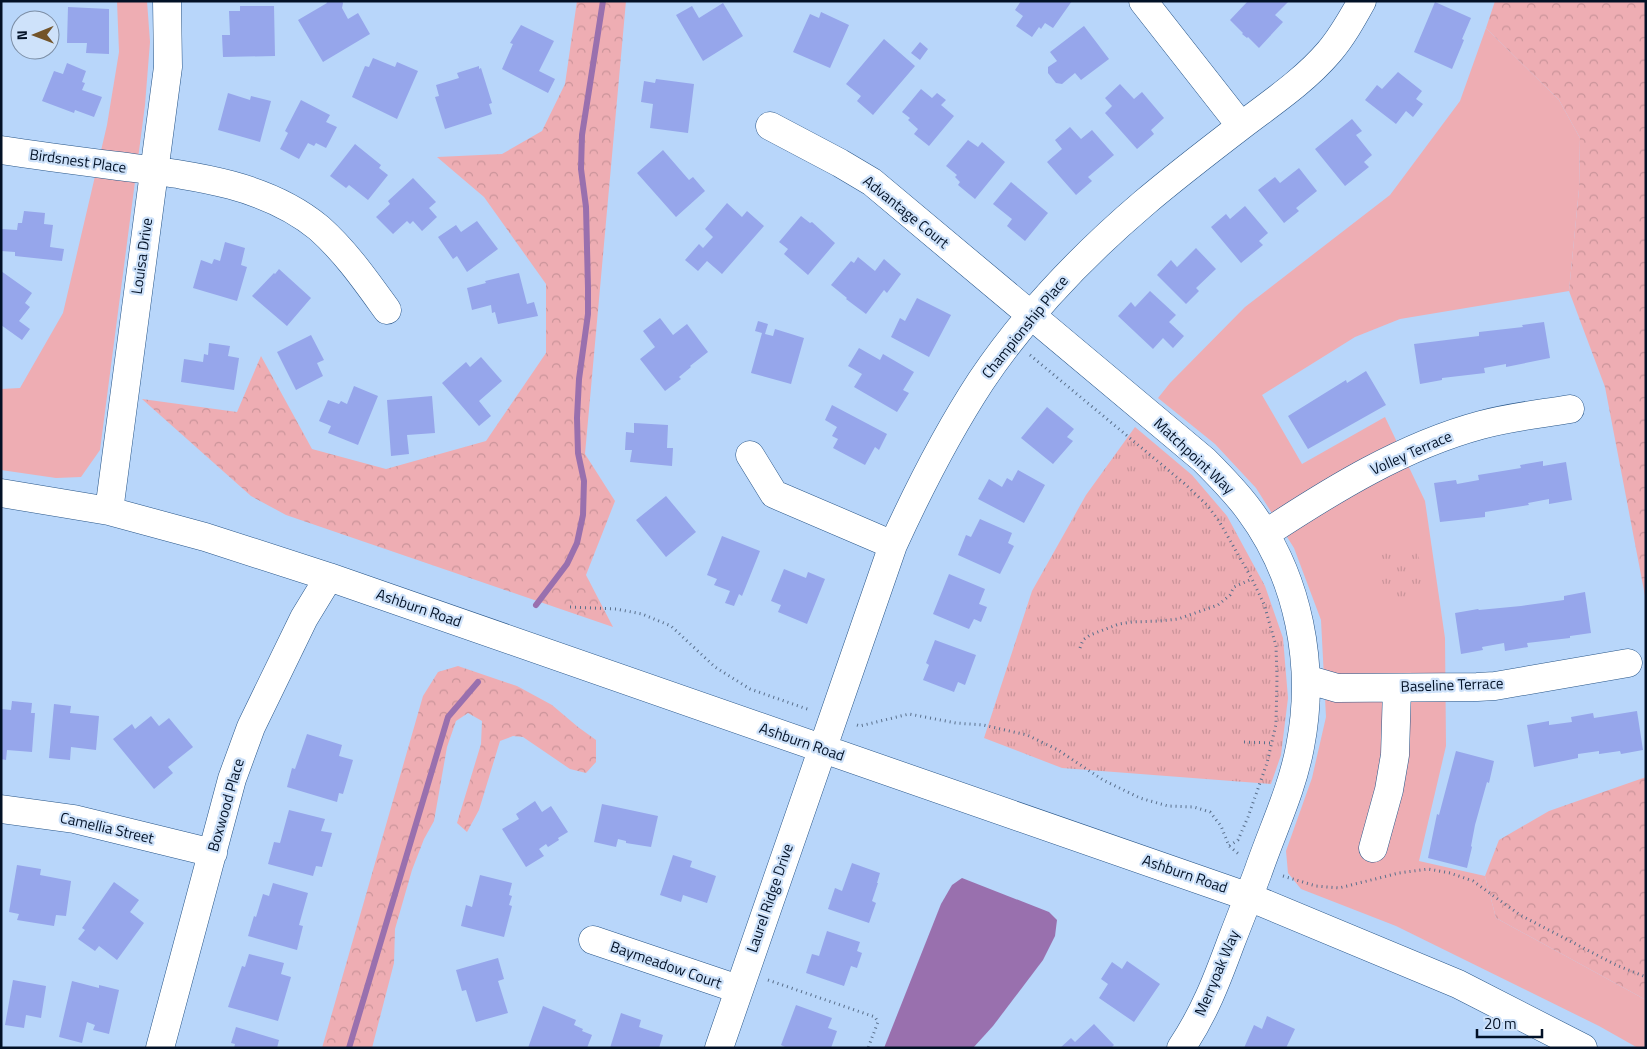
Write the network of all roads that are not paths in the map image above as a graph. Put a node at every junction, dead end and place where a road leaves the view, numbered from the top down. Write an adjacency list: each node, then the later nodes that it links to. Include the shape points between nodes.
1 (167, 1): 7 (street, Louisa Drive, via 168,67)
2 (1143, 1): 5 (street)
3 (1362, 1): 5 (street, Championship Place, via 1329,52 1303,78)
4 (770, 126): 9 (street, Advantage Court, via 872,182)
5 (1241, 126): 9 (street, Championship Place, via 1118,226)
6 (1, 150): 7 (street, Birdsnest Place)
7 (154, 171): 8 (street, Birdsnest Place, via 242,189 297,213 338,246); 13 (street, Louisa Drive)
8 (387, 310)
9 (1031, 316): 14 (street, Matchpoint Way, via 1204,460 1230,486); 15 (street, Championship Place, via 982,380 952,428)
10 (1570, 409): 14 (street, Volley Terrace, via 1480,425 1429,442 1380,464)
11 (750, 455): 15 (street, via 774,494)
12 (1, 493): 13 (street, Ashburn Road)
13 (108, 511): 16 (street, Ashburn Road, via 205,537)
14 (1265, 534): 18 (street, Matchpoint Way, via 1289,584 1304,649)
15 (893, 545): 20 (street, Championship Place)
16 (329, 577): 20 (street, Ashburn Road); 23 (street, Boxwood Place, via 304,618 251,726 232,779)
17 (1628, 663): 19 (street, Baseline Terrace, via 1495,686)
18 (1306, 679): 19 (street, Baseline Terrace, via 1337,688); 24 (street, Matchpoint Way, via 1305,716 1294,774)
19 (1397, 688): 22 (street, via 1395,755)
20 (822, 749): 24 (street, Ashburn Road); 26 (street, Laurel Ridge Drive)
21 (1, 809): 23 (street, Camellia Street, via 74,819)
22 (1373, 848)
23 (213, 852): 27 (street, Boxwood Place)
24 (1249, 897): 29 (street, Merryoak Way, via 1209,999); 30 (street, Ashburn Road, via 1458,984)
25 (593, 940): 26 (street, Baymeadow Court)
26 (741, 981): 28 (street, Laurel Ridge Drive)
27 (160, 1048)
28 (719, 1048)
29 (1181, 1048)
30 (1583, 1048)

